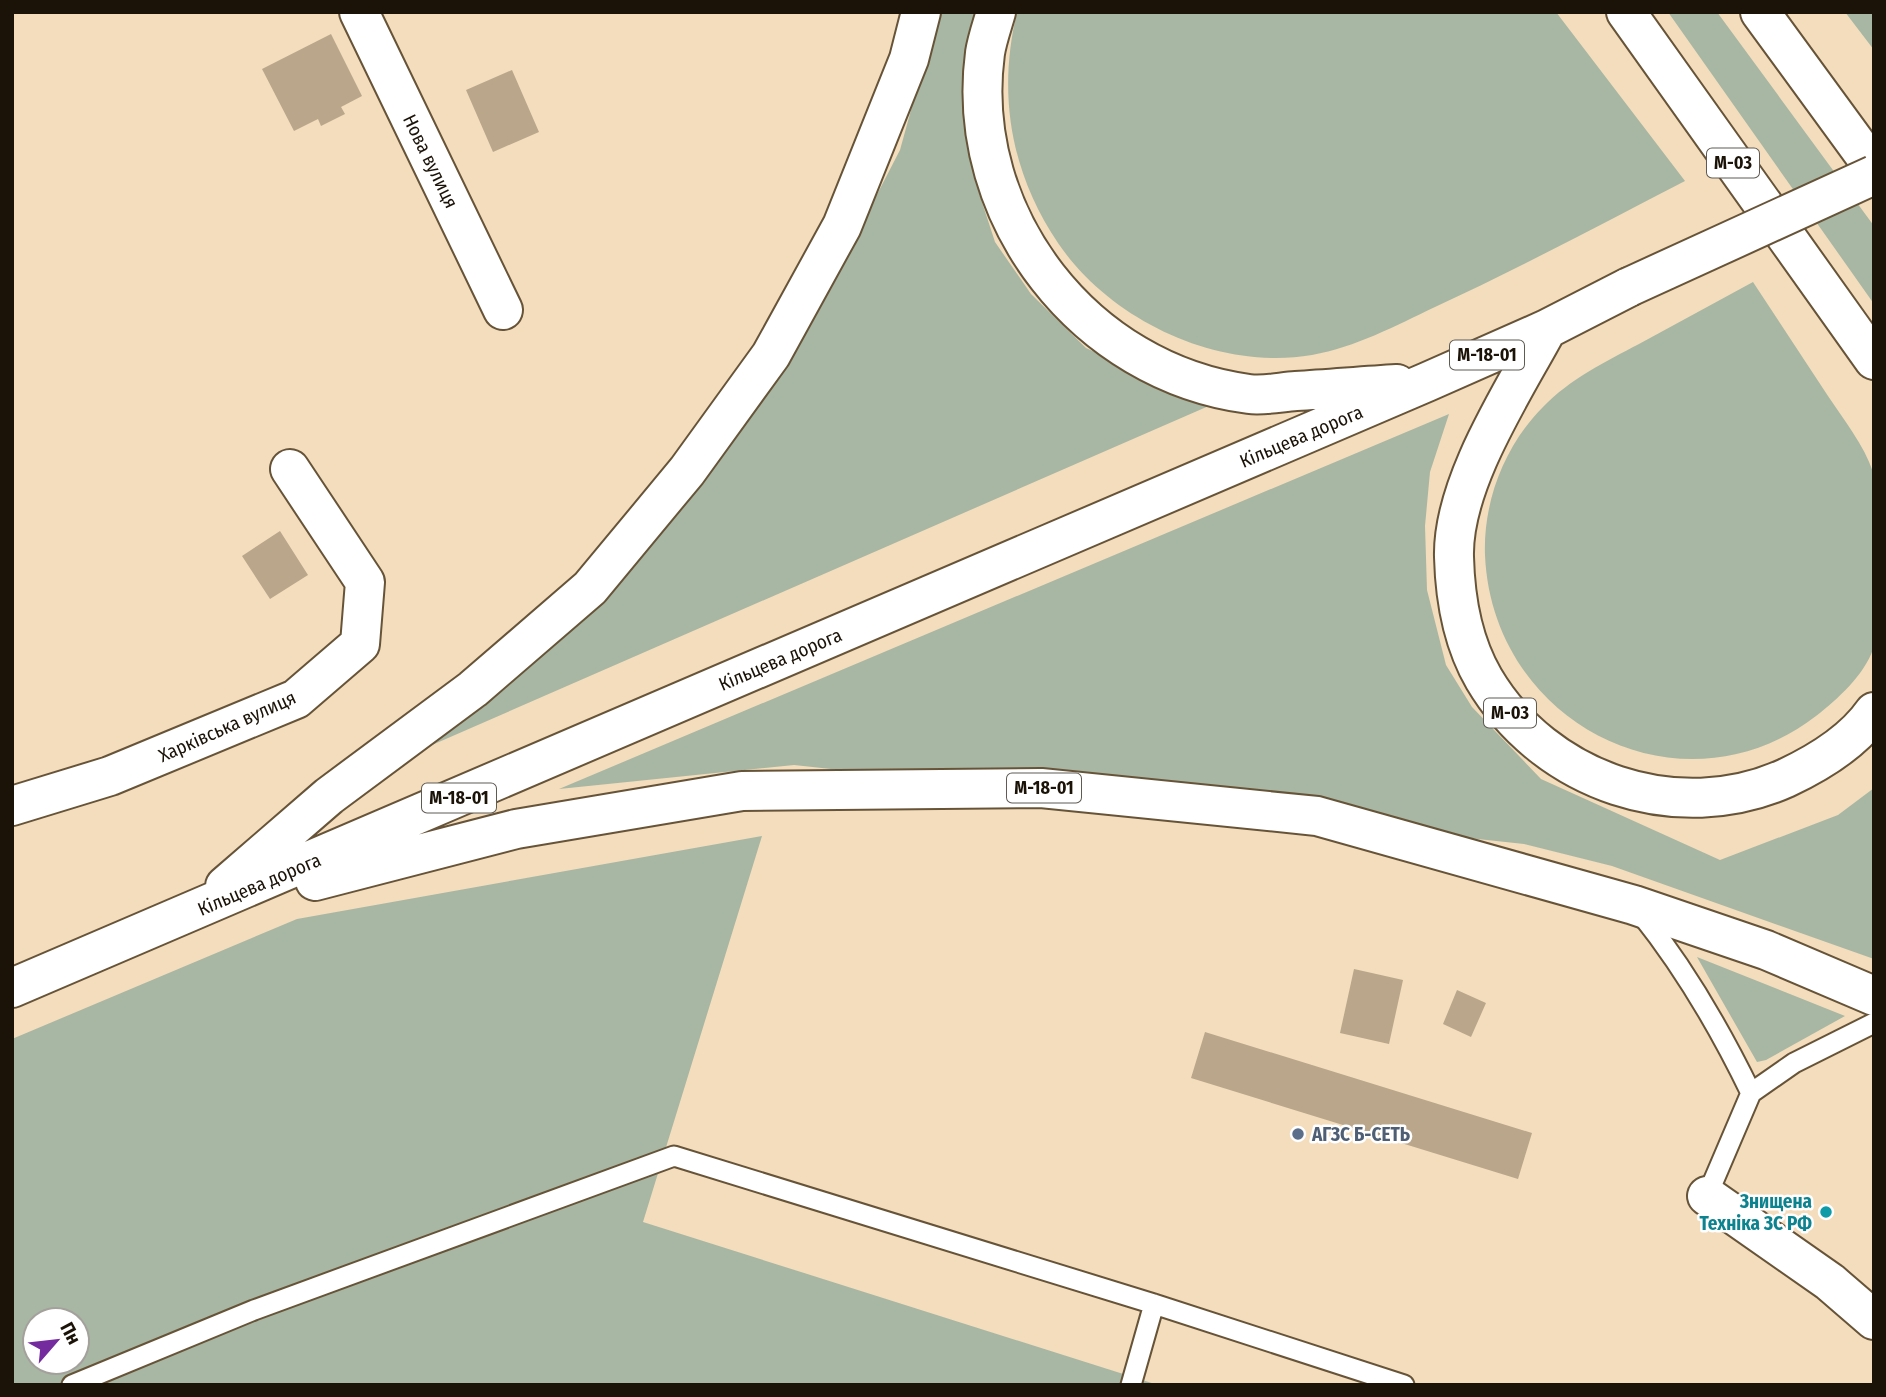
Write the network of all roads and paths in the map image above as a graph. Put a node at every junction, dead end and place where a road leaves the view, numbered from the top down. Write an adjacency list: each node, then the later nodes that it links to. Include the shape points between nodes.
1 (359, 12): 8 (main road, Нова вулиця)
2 (921, 12): 18 (main road, М-18-01, via 909,59 842,226 771,355 687,471 590,588 472,689 329,796)
3 (996, 12): 12 (main road, via 985,54 984,122 998,189 1027,251 1069,306 1122,349 1184,379 1250,395)
4 (1626, 12): 9 (main road, М-03)
5 (1760, 12): 6 (main road)
6 (1874, 168)
7 (1874, 175): 10 (main road, Кільцева дорога, bridge)
8 (503, 310)
9 (1841, 313): 11 (main road); 13 (main road, М-03)
10 (1547, 329): 12 (main road, Кільцева дорога / М-18-01); 15 (main road, М-03, via 1464,491 1454,554 1461,618 1484,678 1522,729 1574,768 1633,793 1696,800 1760,790 1818,763)
11 (1874, 360)
12 (1427, 382): 18 (main road, Кільцева дорога / М-18-01)
13 (1874, 389)
14 (290, 469): 16 (main road, Харківська вулиця, via 365,582 360,644 296,699 110,776)
15 (1874, 712)
16 (12, 806)
17 (1634, 905): 18 (main road, М-18-01, via 1317,816 1041,788 742,791 516,828); 20 (main road, М-18-01, via 1766,950); 22 (lane, via 1698,996)
18 (197, 911): 19 (main road, Кільцева дорога / М-18-01)
19 (12, 988)
20 (1874, 996)
21 (1874, 1023): 22 (lane, via 1794,1063)
22 (1751, 1093): 23 (lane)
23 (1707, 1196): 25 (main road, via 1830,1282)
24 (1154, 1304): 26 (lane, via 674,1156 254,1310); 27 (lane); 28 (lane)
25 (1874, 1320)
26 (72, 1385)
27 (1131, 1385)
28 (1404, 1385)

